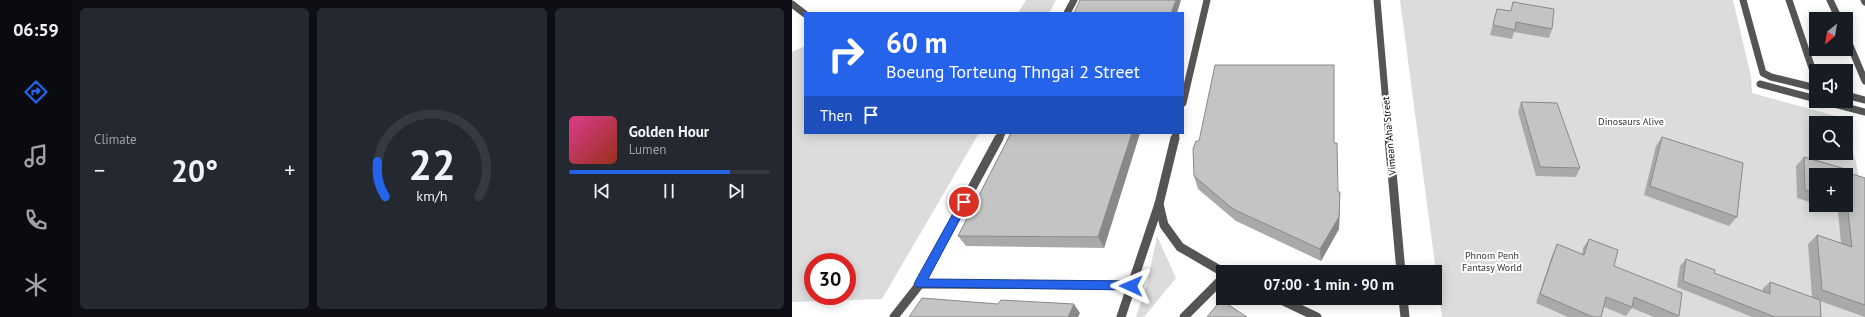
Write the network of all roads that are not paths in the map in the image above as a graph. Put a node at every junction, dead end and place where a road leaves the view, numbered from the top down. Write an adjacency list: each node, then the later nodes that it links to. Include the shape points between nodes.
1 (1074, 0): 8 (street)
2 (1207, 0): 18 (street)
3 (1377, 0): 25 (street, Vimean Aha Street)
4 (1744, 0): 15 (street, via 1763,73)
5 (1789, 0): 12 (street)
6 (1830, 0): 9 (street)
7 (792, 4): 10 (street)
8 (1068, 12)
9 (1836, 12)
10 (804, 13)
11 (1853, 53): 13 (street)
12 (1811, 64)
13 (1865, 82)
14 (1760, 84): 16 (street)
15 (1809, 86)
16 (1809, 97)
17 (1853, 97): 19 (street)
18 (1184, 98)
19 (1865, 100)
20 (1849, 108): 21 (street)
21 (1865, 112)
22 (1001, 134): 27 (street)
23 (1176, 134): 24 (street)
24 (1159, 204): 26 (street, via 1164,225 1180,247); 29 (street)
25 (1400, 265)
26 (1216, 268)
27 (920, 284): 29 (street); 32 (street)
28 (1216, 285): 34 (street)
29 (1131, 286): 33 (street)
30 (1292, 305): 35 (street)
31 (1404, 305): 36 (street)
32 (894, 317)
33 (1121, 317)
34 (1184, 317)
35 (1317, 317)
36 (1405, 317)

